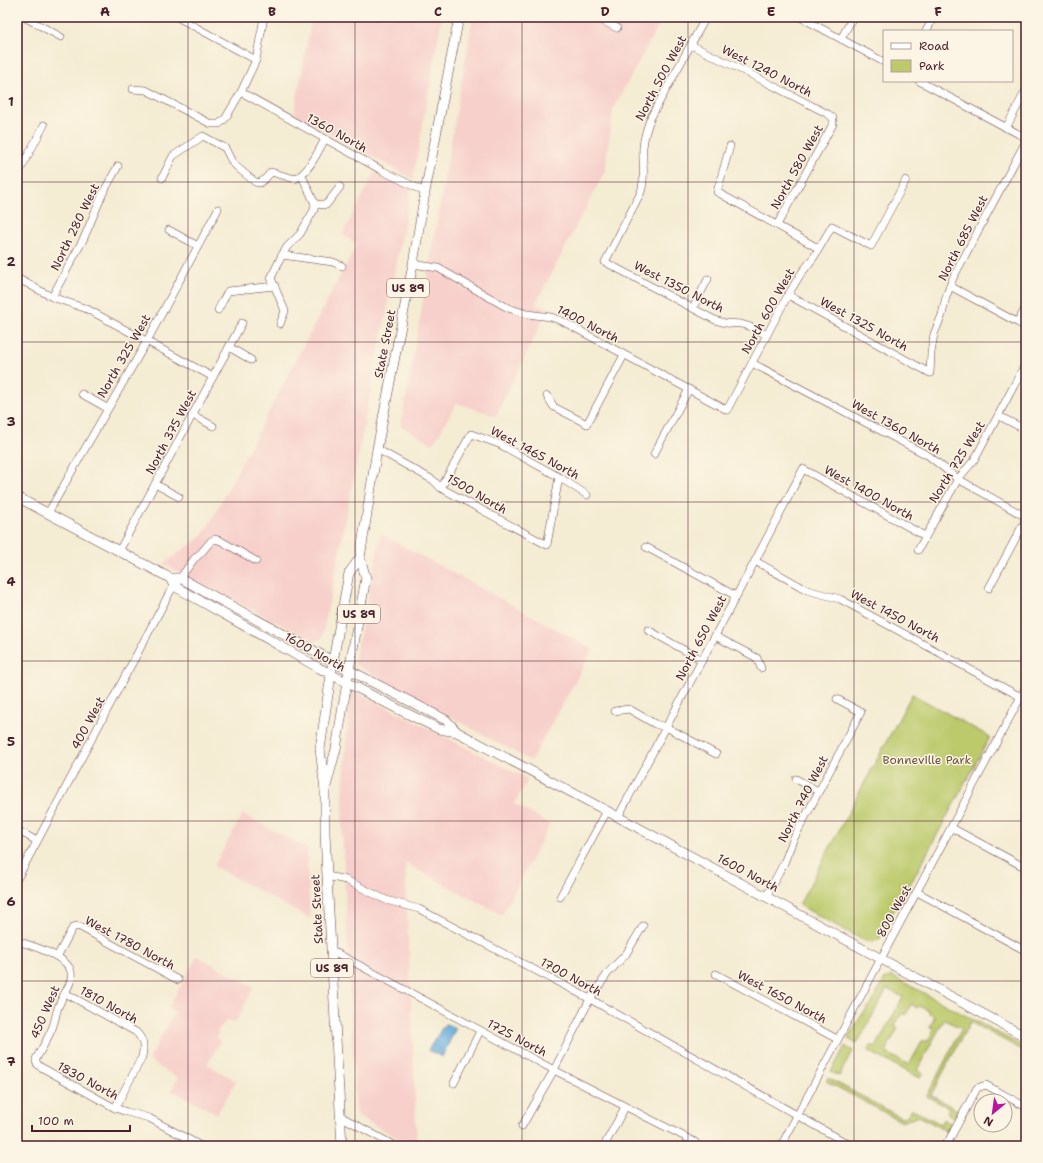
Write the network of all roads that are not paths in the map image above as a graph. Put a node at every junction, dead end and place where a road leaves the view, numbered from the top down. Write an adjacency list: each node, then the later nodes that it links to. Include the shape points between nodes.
1 (24, 17): 12 (street)
2 (177, 17): 15 (street)
3 (264, 17): 15 (street)
4 (459, 17): 33 (main road, State Street / US 89)
5 (595, 17): 10 (street)
6 (706, 17): 14 (street, North 500 West)
7 (800, 17): 13 (street)
8 (853, 17): 13 (street)
9 (934, 17): 11 (street)
10 (616, 28)
11 (927, 30)
12 (61, 37)
13 (842, 39): 16 (street)
14 (691, 45): 21 (street, West 1240 North); 41 (street, North 500 West, via 649,122 643,147 644,182 641,192)
15 (256, 60): 20 (street)
16 (883, 61)
17 (921, 82): 23 (street)
18 (133, 89): 20 (street, via 146,90 211,124 219,124 225,119)
19 (1026, 90): 23 (street)
20 (241, 92): 24 (street, 1360 North)
21 (833, 118): 36 (street, North 580 West, via 833,124)
22 (44, 125): 28 (street)
23 (1006, 128): 25 (street)
24 (325, 139): 29 (street); 33 (street, 1360 North)
25 (1026, 140): 47 (street, North 685 West)
26 (730, 146): 36 (street, via 717,192)
27 (118, 166): 49 (street, North 280 West, via 103,193 84,238)
28 (17, 176)
29 (302, 176): 30 (street, via 295,179 271,172 260,183 255,182 232,162 225,148 203,136 173,156); 34 (street)
30 (162, 178)
31 (906, 180): 39 (street, North 600 West, via 871,246 832,226)
32 (340, 187): 34 (street, via 326,205)
33 (425, 192): 42 (main road, State Street / US 89)
34 (314, 204): 40 (street, via 314,210 300,234)
35 (218, 209): 38 (street, North 325 West)
36 (777, 225): 39 (street)
37 (169, 230): 38 (street)
38 (198, 246): 58 (street, North 325 West)
39 (818, 248): 48 (street, North 600 West)
40 (282, 255): 43 (street, via 333,262); 46 (street, via 271,278)
41 (605, 262): 51 (street, West 1350 North)
42 (413, 264): 60 (street, 1400 North, via 438,268 508,308 562,321); 75 (main road, State Street / US 89)
43 (342, 266)
44 (17, 278): 49 (street)
45 (708, 279): 51 (street)
46 (274, 286): 52 (street, via 228,291); 55 (street, via 285,311)
47 (950, 286): 53 (street); 64 (street, North 685 West, via 934,334)
48 (788, 295): 57 (street, North 600 West); 64 (street, West 1325 North)
49 (52, 297): 58 (street, via 87,309)
50 (1026, 307): 53 (street)
51 (693, 308): 57 (street, West 1350 North, via 714,320 741,324)
52 (218, 310)
53 (1018, 322): 56 (street)
54 (242, 323): 59 (street, North 375 West)
55 (280, 324)
56 (1026, 327)
57 (767, 335): 62 (street, North 600 West)
58 (147, 341): 65 (street); 69 (street, North 325 West)
59 (230, 347): 61 (street); 65 (street, North 375 West)
60 (624, 355): 66 (street, 1400 North); 68 (street, via 586,424 554,407)
61 (251, 360)
62 (752, 362): 70 (street, North 600 West); 79 (street, West 1360 North, via 929,456)
63 (1026, 363): 72 (street, North 725 West)
64 (930, 373)
65 (213, 377): 71 (street, North 375 West)
66 (689, 389): 70 (street, 1400 North); 76 (street)
67 (82, 394): 69 (street)
68 (547, 396)
69 (107, 408): 85 (street, North 325 West)
70 (727, 410)
71 (193, 414): 73 (street); 80 (street, North 375 West)
72 (999, 416): 74 (street); 79 (street, North 725 West, via 975,459)
73 (213, 426)
74 (1026, 430)
75 (377, 449): 81 (street, 1500 North, via 433,480); 91 (main road, State Street / US 89)
76 (654, 454)
77 (803, 469): 87 (street, West 1400 North); 93 (street, North 650 West)
78 (560, 477): 81 (street, West 1465 North, via 499,444 471,434); 81 (street, 1500 North, via 547,545); 82 (street, West 1465 North)
79 (958, 479): 86 (street, West 1360 North); 87 (street, North 725 West)
80 (156, 484): 84 (street); 90 (street, North 375 West)
81 (441, 488)
82 (587, 495)
83 (17, 496): 85 (main road, 1600 North)
84 (180, 497)
85 (48, 513): 90 (main road, 1600 North)
86 (1026, 518): 96 (street)
87 (925, 536): 89 (street, North 725 West)
88 (646, 547): 97 (street)
89 (918, 550)
90 (119, 551): 95 (main road, 1600 North)
91 (360, 558): 101 (main road, State Street / US 89, via 349,573); 103 (main road, State Street / US 89, via 366,578)
92 (256, 561): 94 (street, via 221,541 213,540)
93 (755, 561): 97 (street, North 650 West); 107 (street, West 1450 North, via 807,590 840,599)
94 (180, 578): 95 (main road, 1600 North); 101 (main road, 1600 North)
95 (172, 582): 104 (main road, 1600 North); 120 (street, 400 West, via 170,592)
96 (989, 588)
97 (736, 596): 99 (street, North 650 West)
98 (648, 630): 100 (street)
99 (715, 636): 100 (street, North 650 West); 102 (street, via 757,658)
100 (702, 660): 110 (street, North 650 West)
101 (333, 661): 103 (main road, 1600 North); 104 (main road, State Street / US 89)
102 (761, 668)
103 (349, 670): 105 (main road, State Street / US 89); 111 (main road, 1600 North, via 446,720)
104 (331, 674): 105 (main road, 1600 North); 114 (main road, State Street / US 89, via 320,749)
105 (347, 682): 111 (main road, 1600 North, via 439,729); 114 (main road, State Street / US 89, via 336,749)
106 (1026, 687): 107 (street, 800 West)
107 (1021, 697): 118 (street, 800 West)
108 (837, 699): 115 (street, North 740 West, via 861,712)
109 (615, 711): 110 (street, via 629,709 655,724)
110 (666, 727): 112 (street); 117 (street, North 650 West)
111 (457, 732): 116 (main road, 1600 North)
112 (716, 754)
113 (796, 779): 115 (street)
114 (325, 790): 122 (main road, State Street / US 89)
115 (818, 791): 126 (street, North 740 West)
116 (607, 811): 117 (main road, 1600 North); 125 (street)
117 (618, 817): 126 (main road, 1600 North)
118 (952, 828): 121 (street); 124 (street, 800 West)
119 (17, 830): 120 (street)
120 (37, 840): 123 (street, 400 West)
121 (1026, 868)
122 (327, 876): 129 (main road, State Street / US 89); 136 (street, 1700 North, via 346,880 386,900 419,909)
123 (17, 879)
124 (917, 892): 130 (street); 132 (street, 800 West)
125 (560, 897)
126 (766, 897): 132 (main road, 1600 North)
127 (643, 926): 136 (street, via 626,954 608,972)
128 (17, 941): 131 (street)
129 (331, 950): 137 (street, 1725 North); 147 (main road, State Street / US 89)
130 (1026, 951)
131 (57, 957): 134 (street, West 1780 North, via 72,929 80,927); 135 (street, 450 West, via 70,967 70,981)
132 (880, 959): 138 (main road, 1600 North); 139 (street, 800 West)
133 (716, 974): 139 (street, West 1650 North)
134 (178, 980)
135 (65, 993): 140 (street, 450 West, via 59,1003 51,1031); 145 (street, 1810 North, via 136,1032 140,1037 143,1044 142,1057)
136 (590, 999): 141 (street); 146 (street, 1700 North)
137 (480, 1031): 141 (street, 1725 North); 142 (street)
138 (1026, 1037)
139 (837, 1039): 146 (street, 800 West)
140 (36, 1059): 145 (street, 1830 North, via 37,1064 43,1069)
141 (554, 1070): 144 (street, 1725 North); 148 (street)
142 (454, 1083)
143 (1026, 1106): 159 (street, via 986,1085 977,1088 948,1142)
144 (625, 1107): 151 (street, 1725 North); 156 (street)
145 (115, 1108): 149 (street, 1830 North, via 149,1118)
146 (797, 1115): 150 (street, 1700 North); 157 (street, 800 West)
147 (340, 1116): 154 (main road, State Street / US 89); 155 (street)
148 (522, 1126)
149 (188, 1139): 152 (street); 153 (street, 1830 North)
150 (840, 1143): 158 (street, 1700 North)
151 (694, 1144)
152 (180, 1146)
153 (201, 1146)
154 (342, 1146)
155 (395, 1146)
156 (604, 1146)
157 (781, 1146)
158 (852, 1146)
159 (943, 1146)

